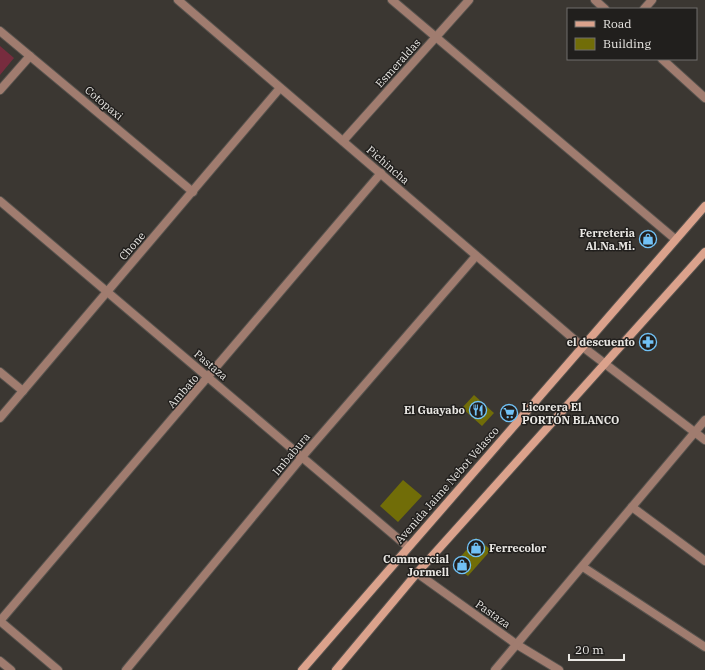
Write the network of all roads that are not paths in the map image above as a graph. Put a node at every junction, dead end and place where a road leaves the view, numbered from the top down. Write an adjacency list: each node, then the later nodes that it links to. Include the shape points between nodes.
1 (178, 0): 12 (street, Pichincha)
2 (392, 0): 9 (street)
3 (469, 0): 9 (street, Esmeraldas)
4 (594, 0): 6 (street)
5 (652, 0): 7 (street)
6 (604, 8)
7 (645, 8)
8 (0, 31): 10 (street, Cotopaxi)
9 (436, 36): 15 (street, Esmeraldas); 20 (street)
10 (30, 56): 13 (street); 17 (street, Cotopaxi)
11 (663, 60): 14 (street)
12 (280, 88): 15 (street, Pichincha); 17 (street, Chone)
13 (0, 90)
14 (705, 98)
15 (343, 141): 16 (street, Pichincha)
16 (381, 173): 22 (street, Pichincha); 27 (street, Ambato)
17 (193, 192): 23 (street, Chone)
18 (0, 201): 23 (street, Pastaza)
19 (705, 206): 20 (main road, Avenida Jaime Nebot Velasco)
20 (675, 239): 24 (main road, Avenida Jaime Nebot Velasco)
21 (705, 252): 25 (main road)
22 (476, 256): 24 (street, Pichincha); 33 (street, Imbabura)
23 (108, 292): 27 (street, Pastaza); 28 (street, Chone)
24 (583, 347): 25 (street, Pichincha); 35 (main road, Avenida Jaime Nebot Velasco)
25 (606, 364): 31 (street, Pichincha); 38 (main road)
26 (0, 372): 28 (street)
27 (209, 378): 33 (street, Pastaza); 39 (street, Ambato)
28 (23, 391): 29 (street, Chone)
29 (0, 418)
30 (705, 420): 31 (street)
31 (694, 432): 32 (street, Pichincha); 34 (street)
32 (705, 440)
33 (302, 457): 35 (street, Pastaza); 45 (street, Imbabura)
34 (632, 507): 36 (street); 37 (street)
35 (408, 547): 46 (main road, Avenida Jaime Nebot Velasco)
36 (705, 561)
37 (583, 567): 40 (street); 41 (street)
38 (417, 573): 40 (street, Pastaza); 47 (main road)
39 (0, 621): 44 (street)
40 (516, 644): 48 (street); 49 (street, Pastaza)
41 (705, 648)
42 (0, 661): 43 (street)
43 (11, 670)
44 (58, 670)
45 (126, 670)
46 (302, 670)
47 (336, 670)
48 (495, 670)
49 (559, 670)

